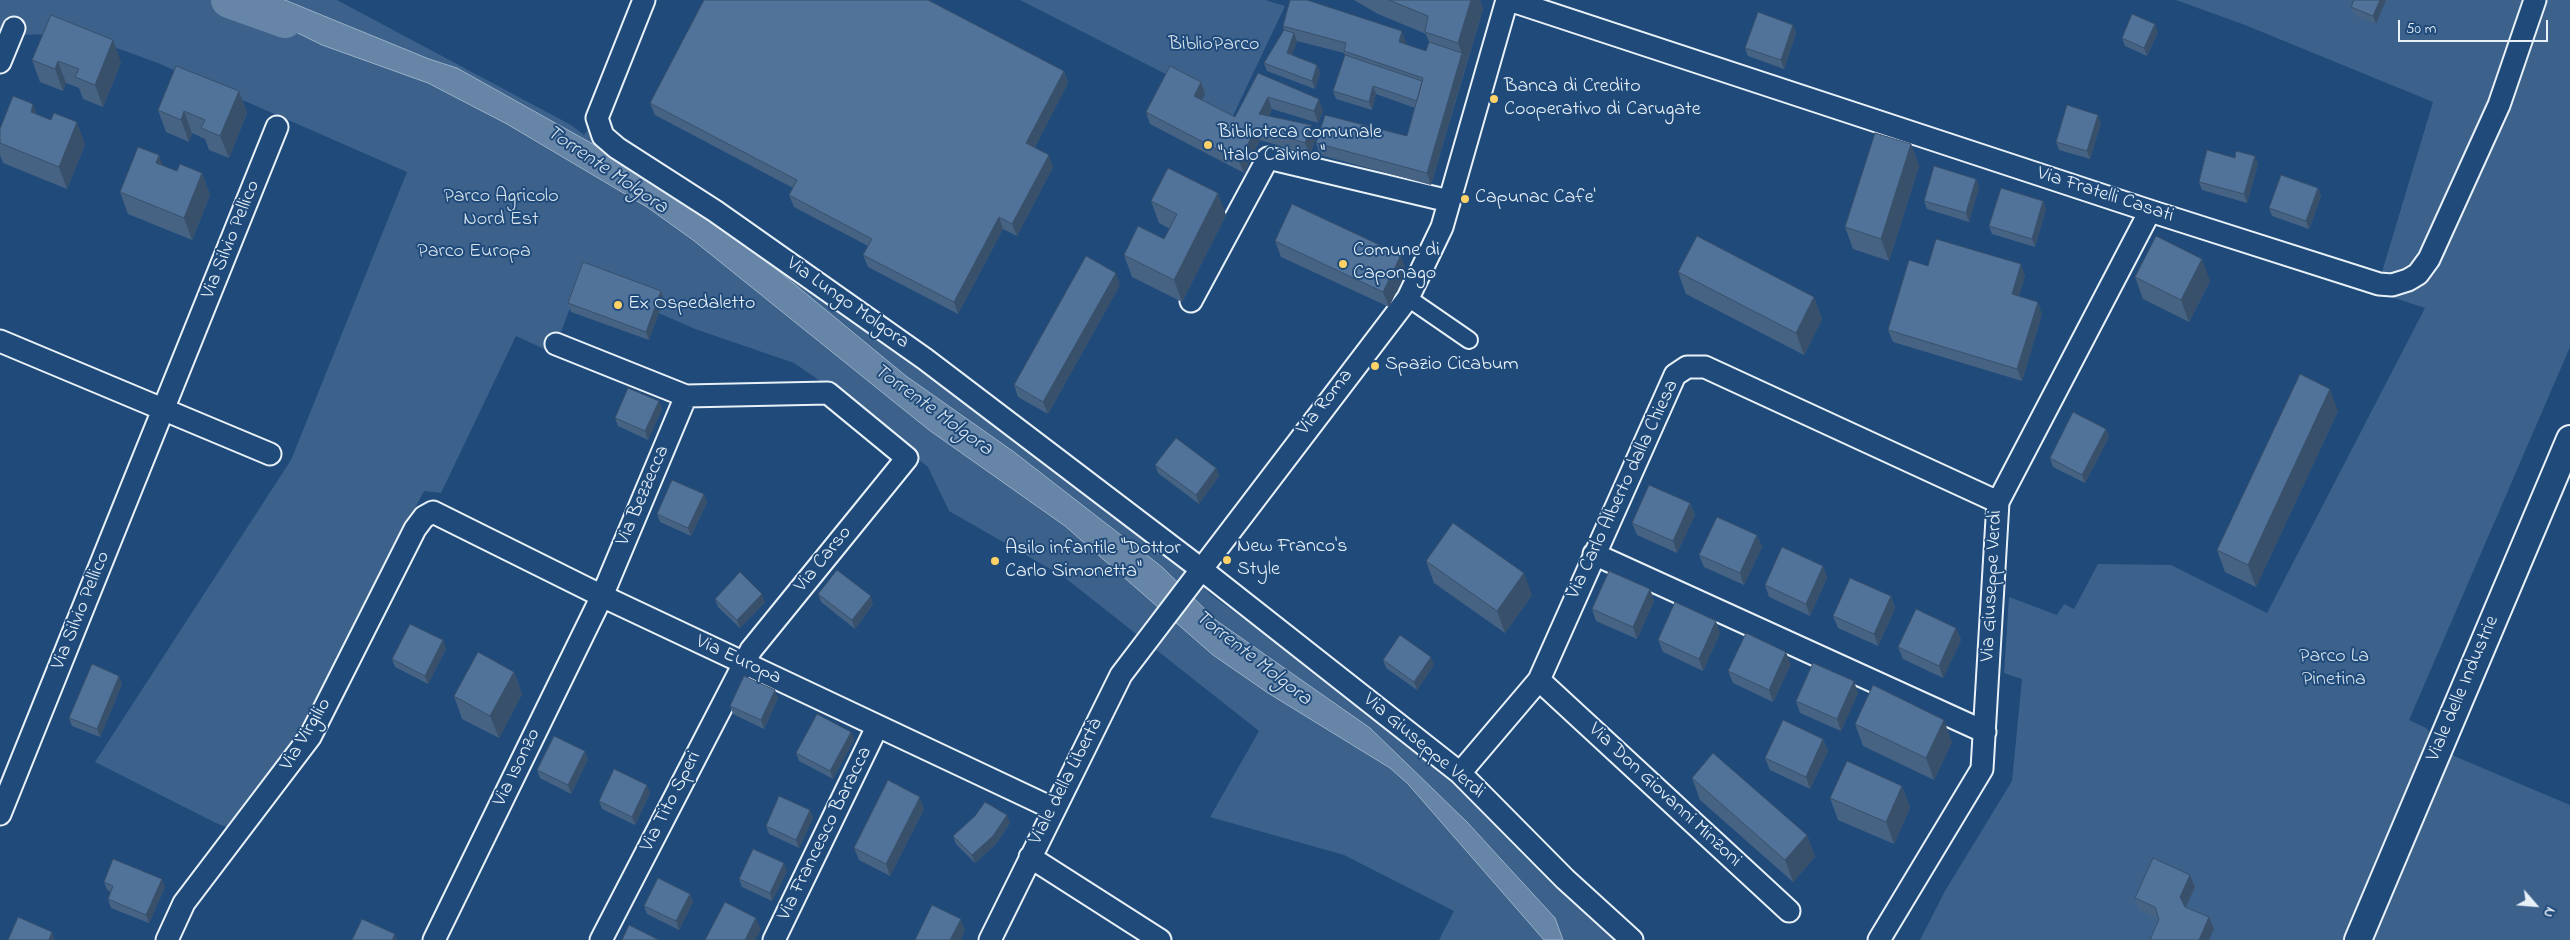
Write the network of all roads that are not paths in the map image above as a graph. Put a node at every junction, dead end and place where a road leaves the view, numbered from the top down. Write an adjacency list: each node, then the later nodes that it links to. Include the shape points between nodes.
1 (644, 0): 21 (street, Via Lungo Molgora, via 597,118 602,136 925,359)
2 (1508, 0): 7 (street, Via Roma); 8 (street, Via Fratelli Casati)
3 (2534, 0): 8 (street, Via Fratelli Casati, via 2499,105 2425,267 2408,280 2379,284)
4 (14, 28): 5 (street)
5 (0, 62)
6 (277, 127): 15 (street, Via Silvio Pellico)
7 (1449, 201): 9 (street, Via Roma, via 1428,260); 10 (street, via 1268,158)
8 (2150, 211): 18 (street, Via Giuseppe Verdi)
9 (1408, 298): 11 (street); 21 (street, Via Roma)
10 (1191, 301)
11 (1468, 340)
12 (0, 341): 15 (street)
13 (556, 344): 14 (street)
14 (686, 396): 22 (street, Via Bezzecca); 24 (street, Via Carso, via 828,393 907,458)
15 (164, 408): 17 (street); 30 (street, Via Silvio Pellico)
16 (2570, 439): 41 (street, Viale delle Industrie)
17 (270, 454)
18 (1998, 502): 20 (street, Via Carlo Alberto dalla Chiesa, via 1705,367 1687,367 1675,375); 27 (street, Via Giuseppe Verdi)
19 (424, 516): 22 (street, Via Europa, via 433,512 445,516); 33 (street, Via Virgilio, via 310,737 184,903)
20 (1594, 554): 25 (street, Via Carlo Alberto dalla Chiesa); 27 (street)
21 (1196, 577): 23 (street, Via Roma); 28 (street, Via Giuseppe Verdi)
22 (602, 596): 24 (street, Via Europa); 34 (street, Via Isonzo)
23 (1154, 630): 29 (street, Viale della Libertà, via 1121,675)
24 (742, 663): 26 (street, Via Europa); 35 (street, Via Tito Speri)
25 (1539, 680): 28 (street, Via Carlo Alberto dalla Chiesa); 32 (street, Via Don Giovanni Minzoni)
26 (877, 727): 29 (street, Via Europa); 36 (street, Via Francesco Baracca)
27 (1985, 732): 40 (street, Via Giuseppe Verdi, via 1982,770)
28 (1460, 773): 39 (street, Via Giuseppe Verdi, via 1565,879)
29 (1054, 809): 31 (street, Viale della Libertà)
30 (0, 814)
31 (1030, 857): 37 (street, Viale della Libertà); 38 (street)
32 (1789, 912)
33 (167, 940)
34 (434, 940)
35 (601, 940)
36 (774, 940)
37 (990, 940)
38 (1160, 940)
39 (1632, 940)
40 (1880, 940)
41 (2358, 940)

